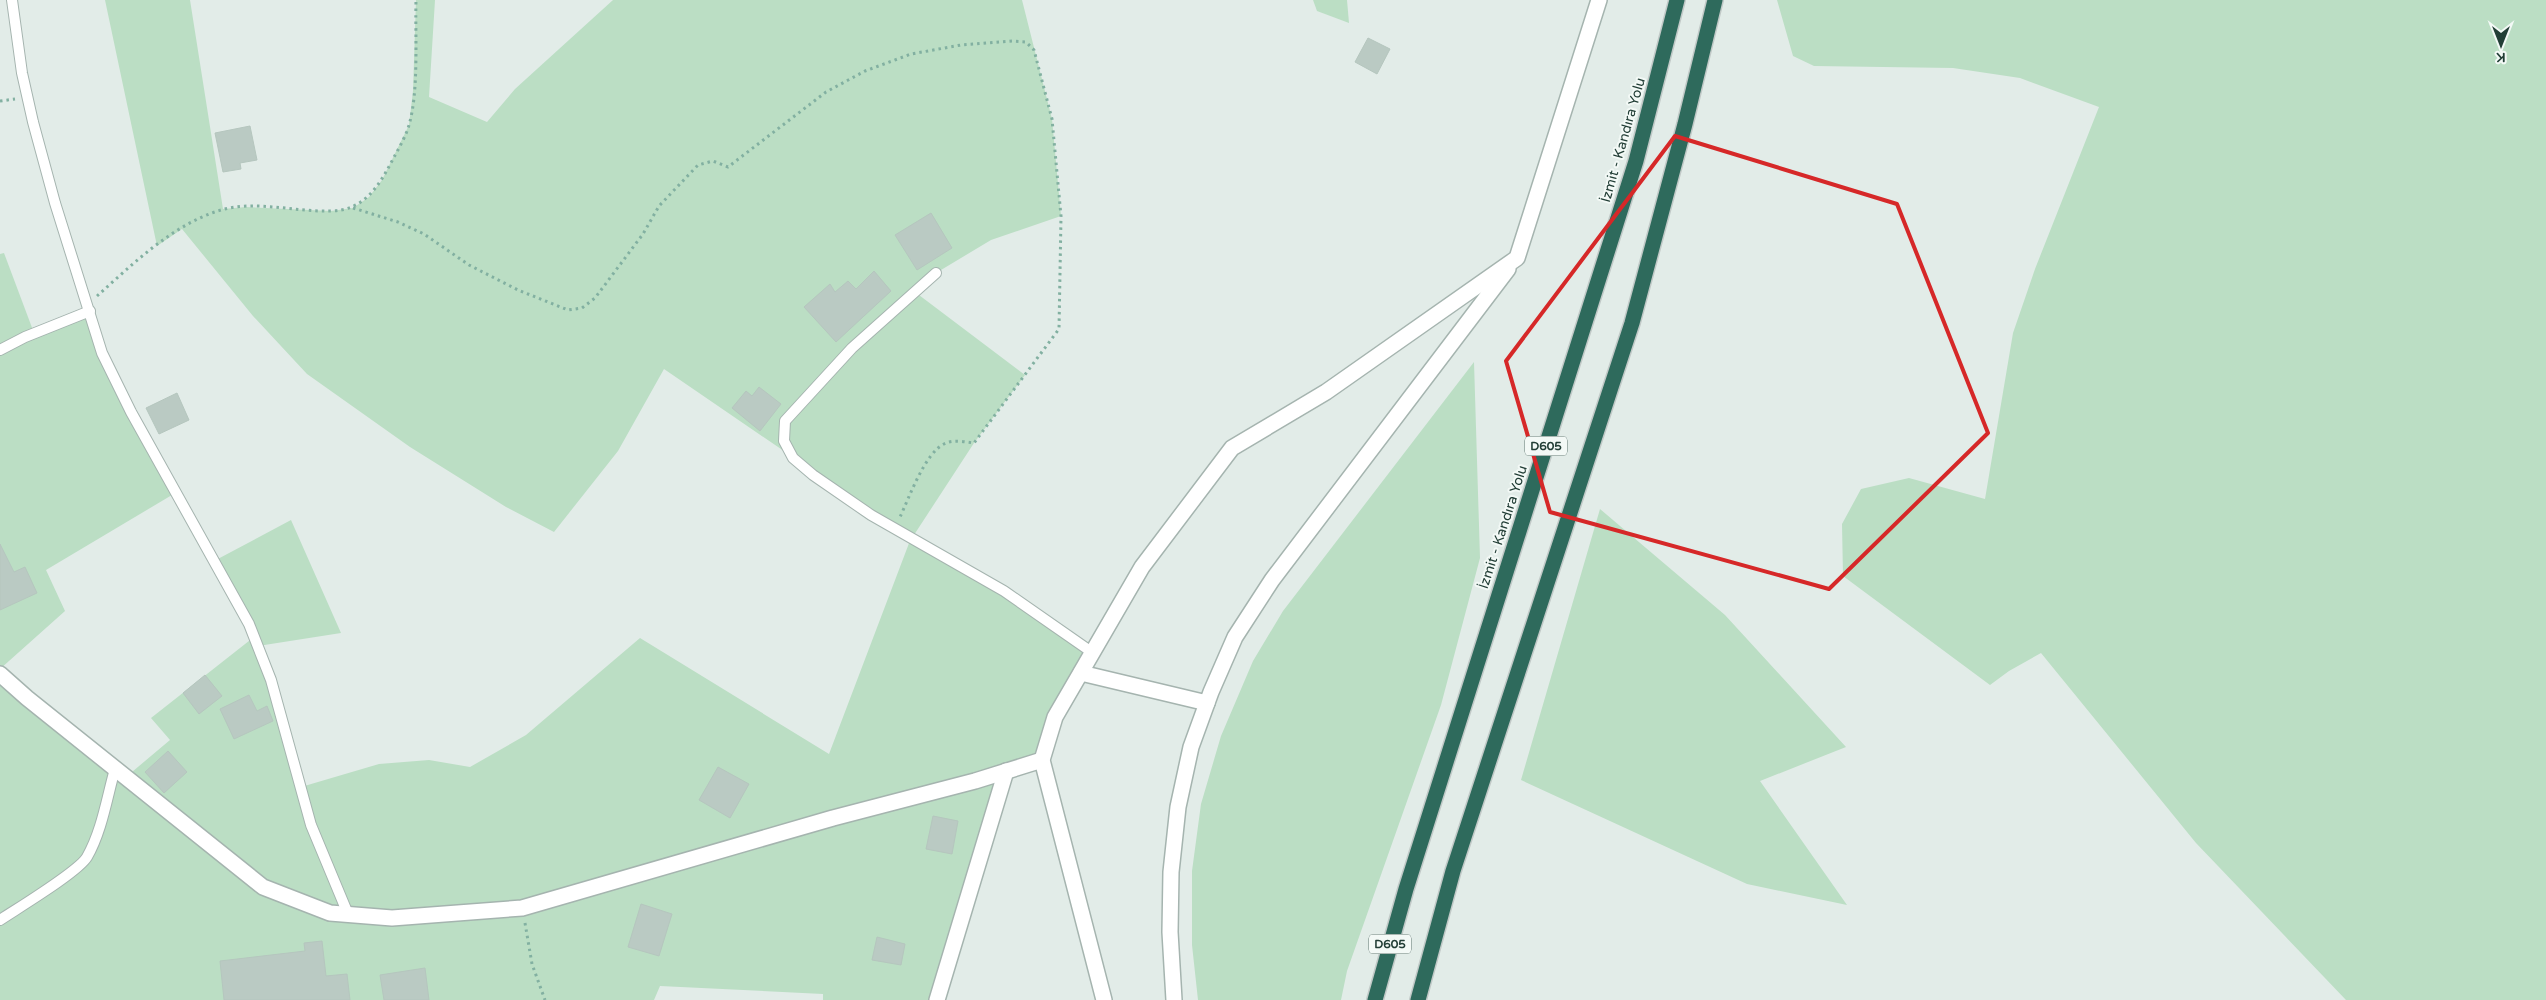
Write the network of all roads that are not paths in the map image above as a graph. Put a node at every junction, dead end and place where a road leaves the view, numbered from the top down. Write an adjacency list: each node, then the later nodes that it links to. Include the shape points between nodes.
1 (12, 0): 7 (lane, via 22,73 33,122)
2 (1599, 0): 5 (street)
3 (1677, 0): 21 (highway, İzmit - Kandıra Yolu / D605, via 1636,160 1406,889)
4 (1715, 0): 22 (highway, via 1632,323 1453,871)
5 (1517, 258): 9 (street, via 1326,392 1232,448 1142,567); 12 (street, via 1272,580 1235,637)
6 (936, 273): 9 (lane, via 852,348 785,421 784,441 793,458 813,475 895,529 1004,591)
7 (89, 308): 8 (lane); 16 (lane, via 102,353 131,412 249,624 271,680 311,825)
8 (0, 350)
9 (1093, 653): 10 (street)
10 (1081, 673): 12 (street); 13 (street, via 1054,717)
11 (0, 674): 14 (street)
12 (1207, 703): 20 (street, via 1191,747 1178,807 1171,872)
13 (1042, 760): 15 (street); 19 (street)
14 (115, 768): 16 (street, via 263,887 330,913); 17 (lane, via 98,829 86,858)
15 (1006, 771): 16 (street, via 522,908 392,918); 18 (street)
16 (348, 914)
17 (0, 920)
18 (937, 1000)
19 (1104, 1000)
20 (1174, 1000)
21 (1375, 1000)
22 (1418, 1000)

